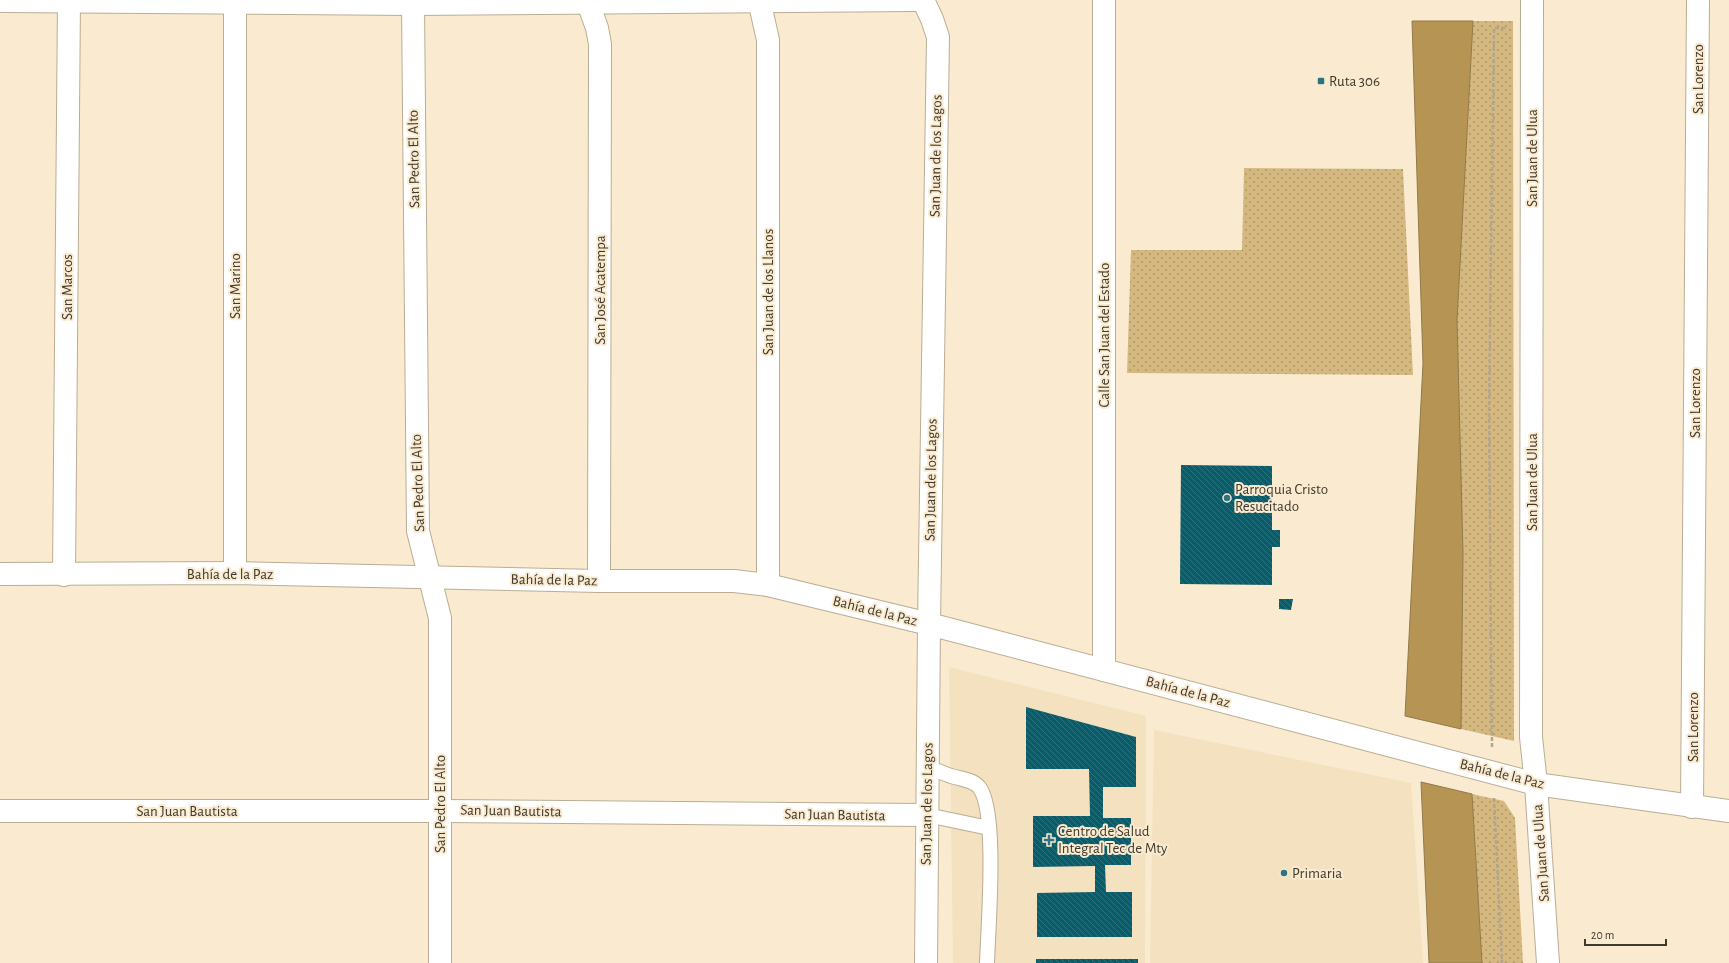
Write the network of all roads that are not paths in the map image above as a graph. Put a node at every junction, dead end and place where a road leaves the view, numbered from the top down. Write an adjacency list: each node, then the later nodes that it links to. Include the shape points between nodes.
1 (915, 0): 8 (street)
2 (923, 0): 18 (street, San Juan de los Lagos, via 938,37)
3 (1104, 0): 19 (street, Calle San Juan del Estado)
4 (1532, 0): 21 (street, San Juan de Ulua, via 1531,737)
5 (1698, 0): 22 (street, San Lorenzo)
6 (0, 1): 7 (street)
7 (69, 1): 9 (street); 14 (street, San Marcos)
8 (759, 1): 11 (street); 17 (street, San Juan de los Llanos, via 768,40)
9 (235, 2): 10 (street); 12 (street, San Marino)
10 (412, 2): 11 (street); 15 (street, San Pedro El Alto, via 418,531)
11 (587, 2): 16 (street, San José Acatempa, via 600,44)
12 (235, 573): 14 (street, Bahía de la Paz); 15 (street, Bahía de la Paz)
13 (0, 574): 14 (street, Bahía de la Paz)
14 (64, 574)
15 (430, 577): 16 (street, Bahía de la Paz); 24 (street, San Pedro El Alto, via 440,618)
16 (599, 581): 17 (street, Bahía de la Paz, via 734,581)
17 (768, 585): 18 (street, Bahía de la Paz)
18 (929, 624): 19 (street, Bahía de la Paz); 20 (street, San Juan de los Lagos)
19 (1104, 670): 21 (street, Bahía de la Paz)
20 (928, 767): 26 (street, San Juan de los Lagos); 27 (lane, via 978,785 987,804)
21 (1536, 784): 22 (street, Bahía de la Paz); 31 (street, San Juan de Ulua)
22 (1692, 807): 25 (street, Bahía de la Paz)
23 (0, 811): 24 (street, San Juan Bautista)
24 (440, 811): 26 (street, San Juan Bautista); 28 (street, San Pedro El Alto)
25 (1729, 811)
26 (927, 815): 27 (lane); 29 (street, San Juan de los Lagos)
27 (989, 828): 30 (lane)
28 (440, 963)
29 (926, 963)
30 (988, 963)
31 (1548, 963)

